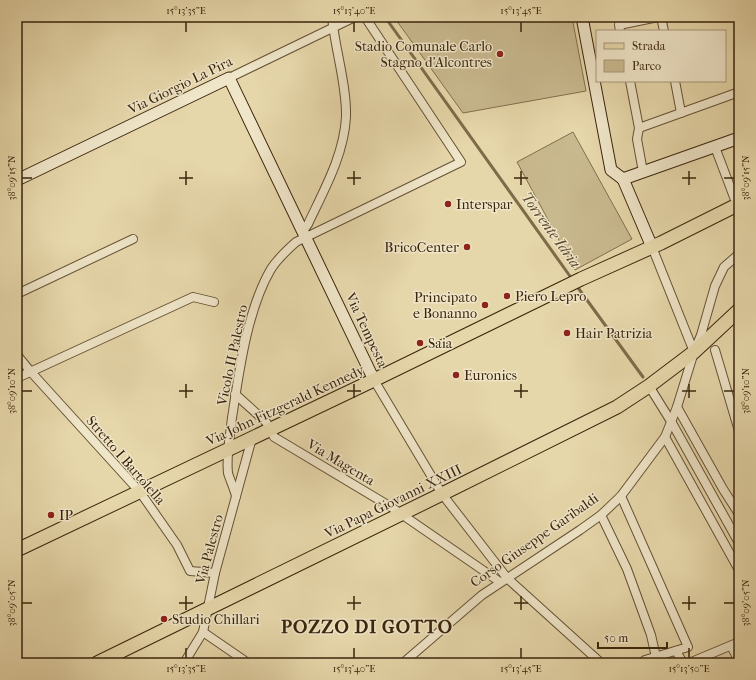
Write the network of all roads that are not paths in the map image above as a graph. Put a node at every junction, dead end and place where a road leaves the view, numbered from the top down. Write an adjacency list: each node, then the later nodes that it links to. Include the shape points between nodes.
1 (332, 17): 6 (street)
2 (356, 17): 6 (street, Via Giorgio La Pira)
3 (365, 17): 21 (street, Vicolo II Palestro, via 461,162)
4 (582, 17): 18 (street, via 611,170)
5 (660, 17): 7 (street, via 619,25); 8 (street)
6 (333, 28): 9 (street, Via Giorgio La Pira); 21 (street, via 346,117 334,168)
7 (620, 30)
8 (664, 30)
9 (229, 78): 19 (street, Via Giorgio La Pira); 21 (street, Via Tempesta)
10 (630, 82): 14 (street)
11 (675, 82): 13 (street)
12 (739, 92): 13 (street)
13 (682, 113): 14 (street)
14 (639, 128): 17 (street, via 637,139)
15 (739, 138): 16 (street)
16 (715, 147): 17 (street); 20 (street)
17 (643, 172): 18 (street)
18 (623, 179): 23 (street)
19 (17, 180)
20 (738, 205): 23 (main road)
21 (305, 234): 33 (street, Via Tempesta); 35 (street, Vicolo II Palestro, via 279,258 267,278 249,330)
22 (133, 239): 25 (street)
23 (652, 247): 29 (street); 33 (main road, Via John Fitzgerald Kennedy)
24 (739, 254): 29 (street, via 724,267 715,286)
25 (17, 294)
26 (214, 302): 31 (street, via 193,297)
27 (739, 310): 29 (main road, Corso Giuseppe Garibaldi)
28 (715, 350): 39 (street)
29 (694, 352): 34 (main road, Via Papa Giovanni XXIII); 36 (street, Corso Giuseppe Garibaldi)
30 (17, 355): 31 (street, Stretto I Bartolella)
31 (31, 372): 32 (street); 43 (street, Stretto I Bartolella)
32 (17, 378)
33 (374, 380): 38 (main road, Via John Fitzgerald Kennedy); 44 (street, Via Tempesta)
34 (649, 386): 37 (street); 44 (main road, Via Papa Giovanni XXIII, via 616,407)
35 (235, 394): 38 (street, Via Magenta, via 266,422); 42 (street, Vicolo II Palestro)
36 (677, 407): 37 (street, Corso Giuseppe Garibaldi); 48 (street)
37 (672, 423): 40 (street, Corso Giuseppe Garibaldi); 50 (street)
38 (270, 430): 41 (main road, Via John Fitzgerald Kennedy); 47 (street, Via Magenta, via 274,437)
39 (739, 430)
40 (665, 437): 46 (street, Corso Giuseppe Garibaldi); 52 (street)
41 (252, 438): 42 (main road, Via John Fitzgerald Kennedy); 45 (street, Via Palestro)
42 (228, 450): 43 (main road, Via John Fitzgerald Kennedy); 45 (street, Vicolo II Palestro, via 228,474)
43 (140, 492): 51 (main road, Via John Fitzgerald Kennedy); 53 (street, Stretto I Bartolella, via 177,545 190,571)
44 (442, 494): 47 (main road, Via Papa Giovanni XXIII); 54 (street, Via Tempesta)
45 (236, 496): 53 (street, Via Palestro)
46 (621, 496): 49 (street, Corso Giuseppe Garibaldi); 59 (street, via 688,647)
47 (401, 514): 54 (street, Via Magenta); 55 (main road, Via Papa Giovanni XXIII)
48 (739, 514)
49 (601, 515): 54 (street, Corso Giuseppe Garibaldi); 60 (street, via 627,569 651,635)
50 (739, 543)
51 (17, 550)
52 (739, 570)
53 (215, 573): 55 (street, Via Palestro)
54 (503, 580): 65 (street, Corso Giuseppe Garibaldi); 66 (street)
55 (208, 610): 56 (street, Via Palestro); 62 (main road, Via Papa Giovanni XXIII)
56 (203, 632): 63 (street, Via Palestro); 64 (street)
57 (739, 642): 58 (street)
58 (731, 646): 61 (street); 69 (street)
59 (676, 651): 60 (street); 68 (street)
60 (656, 657): 67 (street)
61 (739, 661)
62 (98, 663)
63 (184, 663)
64 (248, 663)
65 (404, 663)
66 (601, 663)
67 (641, 663)
68 (682, 663)
69 (689, 663)

